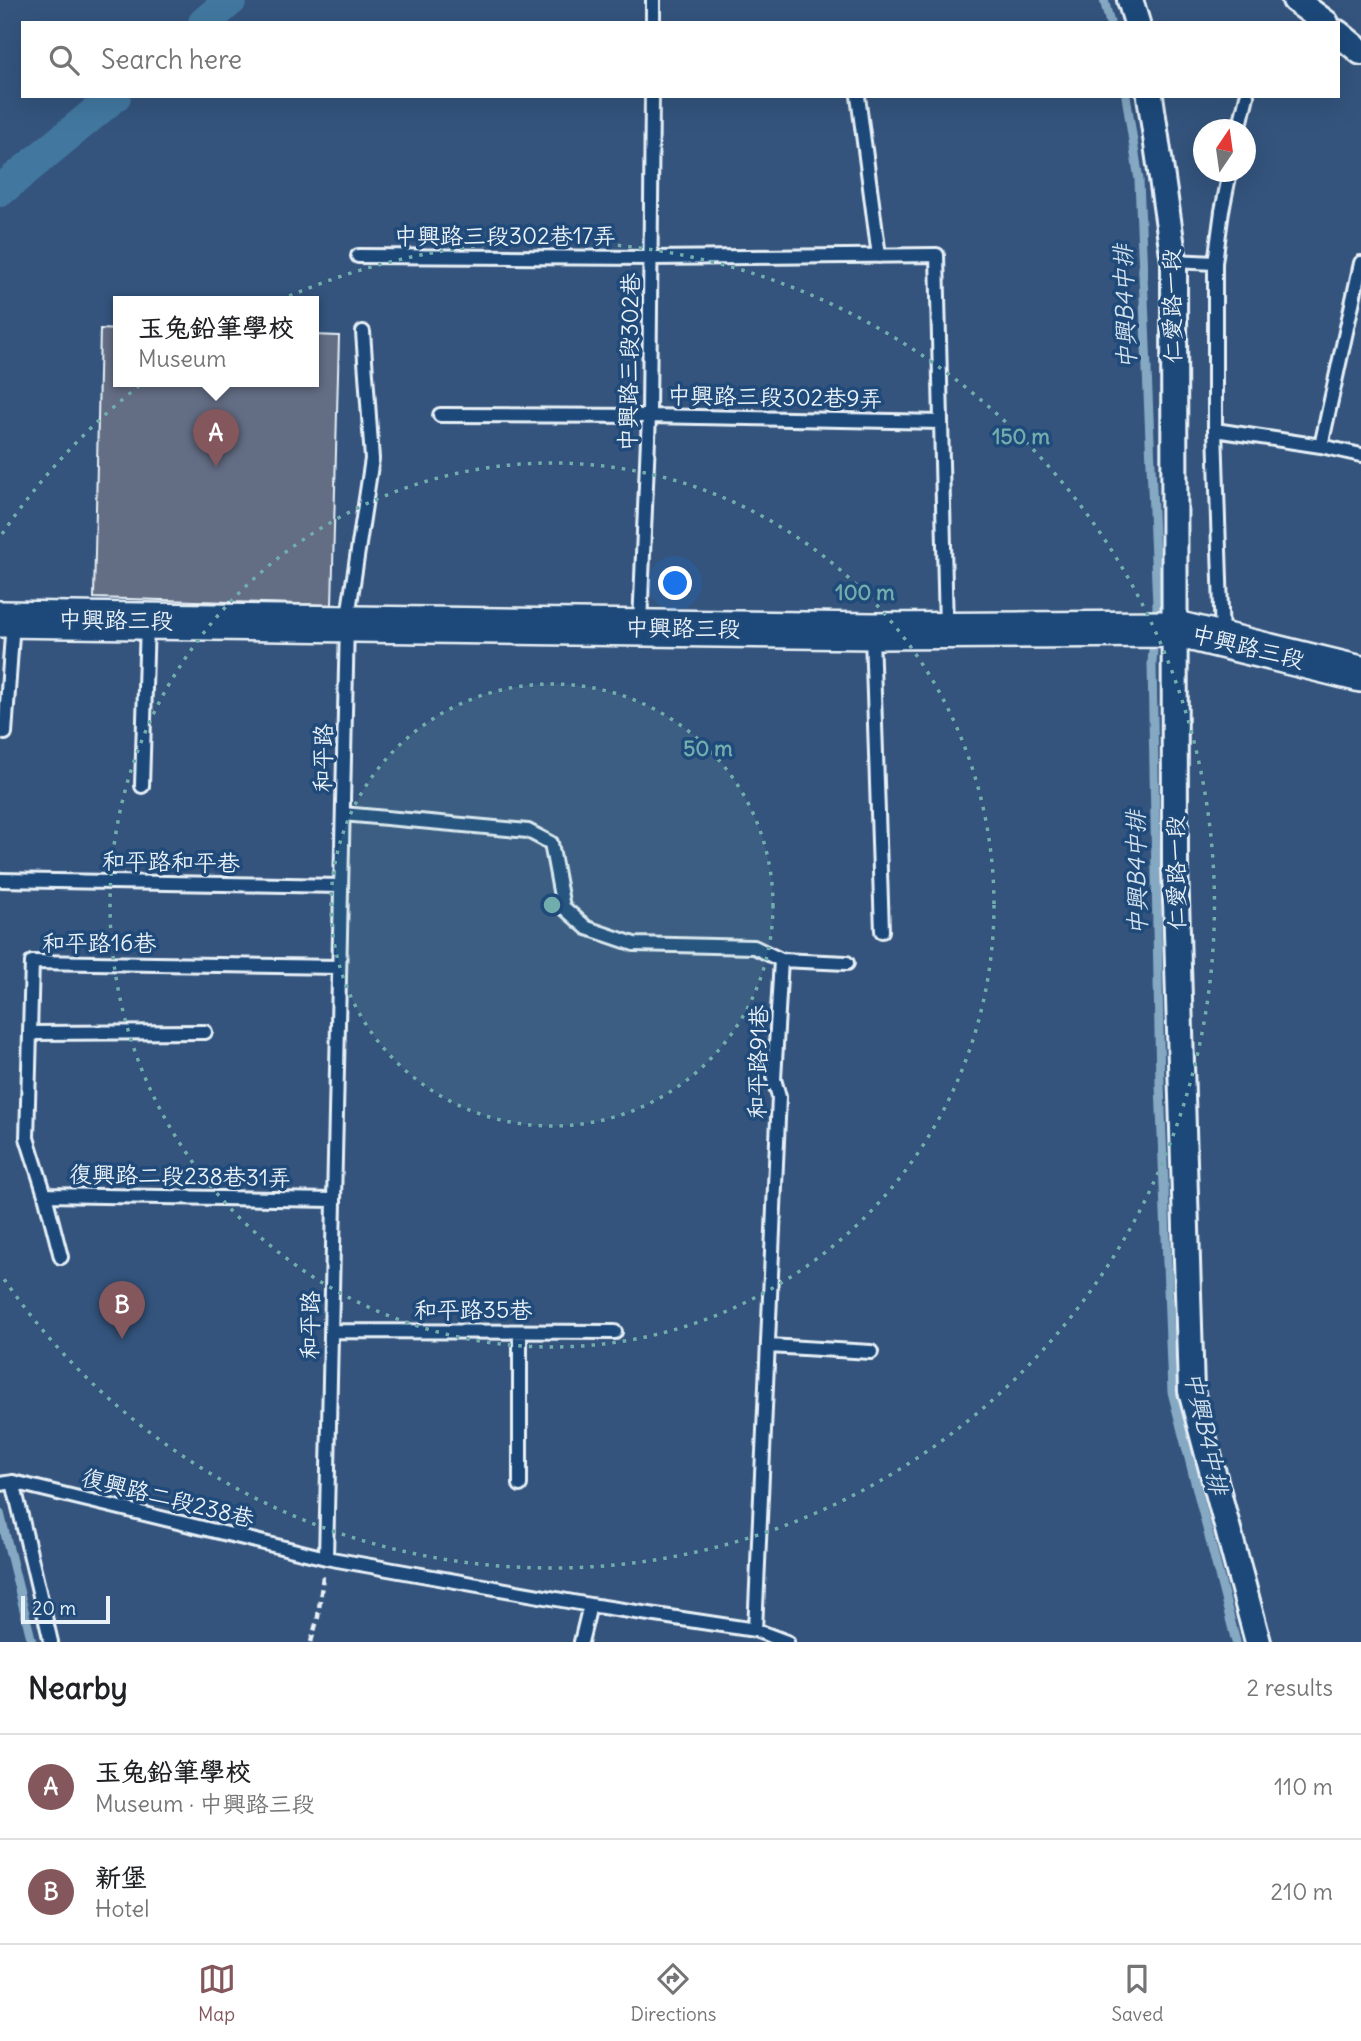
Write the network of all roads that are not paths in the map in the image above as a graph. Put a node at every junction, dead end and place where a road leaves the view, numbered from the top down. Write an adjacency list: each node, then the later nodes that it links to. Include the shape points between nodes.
1 (653, 0): 4 (lane)
2 (1130, 0): 5 (street)
3 (1295, 0): 6 (street)
4 (653, 21)
5 (1136, 21)
6 (1323, 21)
7 (1340, 35): 8 (street)
8 (1361, 51)
9 (652, 98): 17 (lane, 中興路三段302巷)
10 (858, 98): 16 (lane)
11 (1150, 98): 18 (street, 仁愛路一段)
12 (1247, 98): 13 (lane)
13 (1242, 119)
14 (1228, 182): 19 (lane)
15 (358, 256): 17 (lane, 中興路三段302巷17弄)
16 (879, 256): 17 (lane, 中興路三段302巷17弄); 24 (lane, 中興路三段302巷17弄, via 937,255)
17 (652, 258): 23 (lane, 中興路三段302巷)
18 (1174, 261): 19 (lane); 32 (street, 仁愛路一段)
19 (1215, 263): 25 (lane)
20 (1361, 263): 26 (lane)
21 (363, 332): 30 (lane, 和平路, via 372,459)
22 (440, 415): 23 (lane, 中興路三段302巷9弄)
23 (649, 416): 24 (lane, 中興路三段302巷9弄); 31 (lane, 中興路三段302巷)
24 (941, 422): 34 (lane)
25 (1215, 430): 26 (lane); 35 (lane)
26 (1321, 446): 27 (lane)
27 (1361, 455)
28 (6, 619): 29 (street, 中興路三段); 37 (lane)
29 (147, 621): 30 (street, 中興路三段); 38 (lane)
30 (347, 623): 31 (street, 中興路三段); 39 (lane, 和平路)
31 (640, 628): 33 (street, 中興路三段)
32 (1175, 629): 34 (street, 中興路三段); 35 (street, 中興路三段); 66 (street, 仁愛路一段, via 1175,867 1191,1391)
33 (872, 631): 34 (street, 中興路三段); 42 (lane)
34 (946, 631)
35 (1222, 640): 36 (street, 中興路三段)
36 (1361, 674)
37 (5, 733)
38 (142, 786)
39 (343, 814): 41 (lane, 和平路); 43 (lane, via 528,831 551,843 563,907 587,928 634,944 754,947)
40 (0, 880): 41 (lane, 和平路和平巷)
41 (341, 886): 45 (lane, 和平路)
42 (882, 931)
43 (782, 960): 44 (lane); 55 (lane, 和平路91巷, via 774,1079 779,1097)
44 (846, 962)
45 (339, 967): 47 (lane, 和平路16巷, via 32,962); 50 (lane, 和平路)
46 (205, 1032): 47 (lane)
47 (30, 1033): 48 (lane, 和平路16巷)
48 (27, 1138): 49 (lane, 復興路二段238巷31弄)
49 (45, 1195): 50 (lane, 復興路二段238巷31弄); 51 (lane)
50 (334, 1200): 52 (lane, 和平路)
51 (61, 1257)
52 (331, 1331): 53 (lane, 和平路35巷); 60 (lane, 和平路)
53 (520, 1332): 54 (lane, 和平路35巷); 59 (lane)
54 (615, 1332)
55 (769, 1346): 56 (lane); 62 (lane, 和平路91巷)
56 (871, 1352)
57 (13, 1482): 58 (lane, 復興路二段238巷); 60 (lane, 復興路二段238巷); 63 (lane)
58 (0, 1484)
59 (520, 1485)
60 (326, 1558): 61 (lane)
61 (590, 1605): 62 (lane); 64 (lane)
62 (755, 1630): 65 (lane)
63 (51, 1642)
64 (581, 1642)
65 (787, 1642)
66 (1258, 1642)

